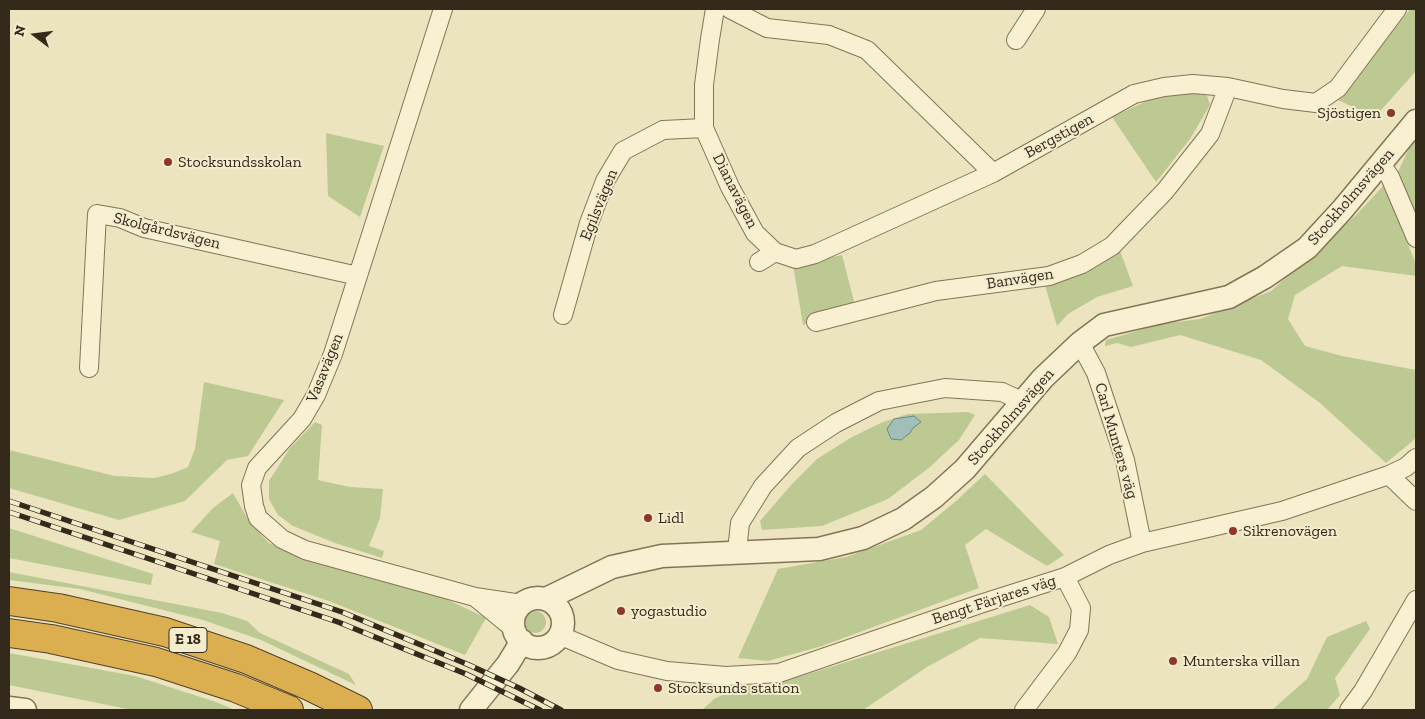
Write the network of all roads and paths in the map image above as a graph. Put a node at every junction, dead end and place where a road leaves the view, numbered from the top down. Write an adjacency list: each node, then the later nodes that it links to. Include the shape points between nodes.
1 (444, 9): 15 (street, Vasavägen)
2 (716, 9): 9 (street, Dianavägen, via 704,85)
3 (730, 9): 11 (street, via 767,28 829,35 867,50)
4 (1036, 9): 6 (street)
5 (1397, 9): 7 (street, Bergstigen, via 1338,88 1316,103)
6 (1016, 40)
7 (1228, 87): 11 (street, Bergstigen, via 1193,84 1134,94); 17 (street, Banvägen, via 1210,134 1166,191 1112,246 1082,264 1049,276 936,291)
8 (1416, 121): 10 (street, Stockholmsvägen)
9 (704, 128): 13 (street, Dianavägen, via 755,233); 16 (street, Egilsvägen, via 663,130 623,151 605,181 589,223)
10 (1380, 166): 12 (street, via 1390,177); 18 (street, Stockholmsvägen, via 1307,248 1265,277 1229,297 1104,324)
11 (993, 173): 13 (street, Dianavägen, via 815,254 796,259)
12 (1416, 238)
13 (775, 252): 14 (street)
14 (759, 262)
15 (358, 276): 19 (street, Skolgårdsvägen, via 144,228 120,218 97,214); 27 (street, Vasavägen, via 316,395 302,419 257,468 250,485 258,518 282,538 305,550)
16 (563, 314)
17 (816, 322)
18 (1080, 343): 20 (street, Stockholmsvägen, via 1043,378); 24 (street, Carl Munters väg, via 1096,373 1125,460)
19 (89, 368)
20 (1024, 402): 25 (street, Stockholmsvägen, via 965,469 903,519 863,538 819,548); 25 (street, via 1002,392 945,388 879,401 836,423 798,448 763,486 740,523)
21 (1416, 458): 22 (street)
22 (1389, 476): 23 (street); 24 (street, Bengt Färjares väg, via 1282,511)
23 (1416, 500)
24 (1142, 543): 26 (street, Bengt Färjares väg)
25 (737, 552): 28 (street, Stockholmsvägen, via 662,556 612,567)
26 (1066, 576): 34 (street, Bengt Färjares väg, via 779,673 726,676 666,671 618,660); 40 (street, via 1081,608 1079,630 1067,653)
27 (475, 597): 31 (street, Vasavägen); 33 (street, Vasavägen)
28 (546, 599): 31 (street, via 530,599); 34 (street, via 558,608 562,616)
29 (1416, 600): 41 (street)
30 (9, 601): 38 (highway, E 18, via 58,608 165,632 246,659)
31 (522, 604): 33 (street, via 513,621)
32 (9, 633): 37 (highway, E 18, via 156,662 236,688)
33 (518, 635): 34 (street, via 529,646 537,648 553,642); 39 (street, via 508,664)
34 (559, 635)
35 (9, 708): 36 (street)
36 (25, 710)
37 (289, 710)
38 (358, 710)
39 (471, 710)
40 (1024, 710)
41 (1349, 710)

